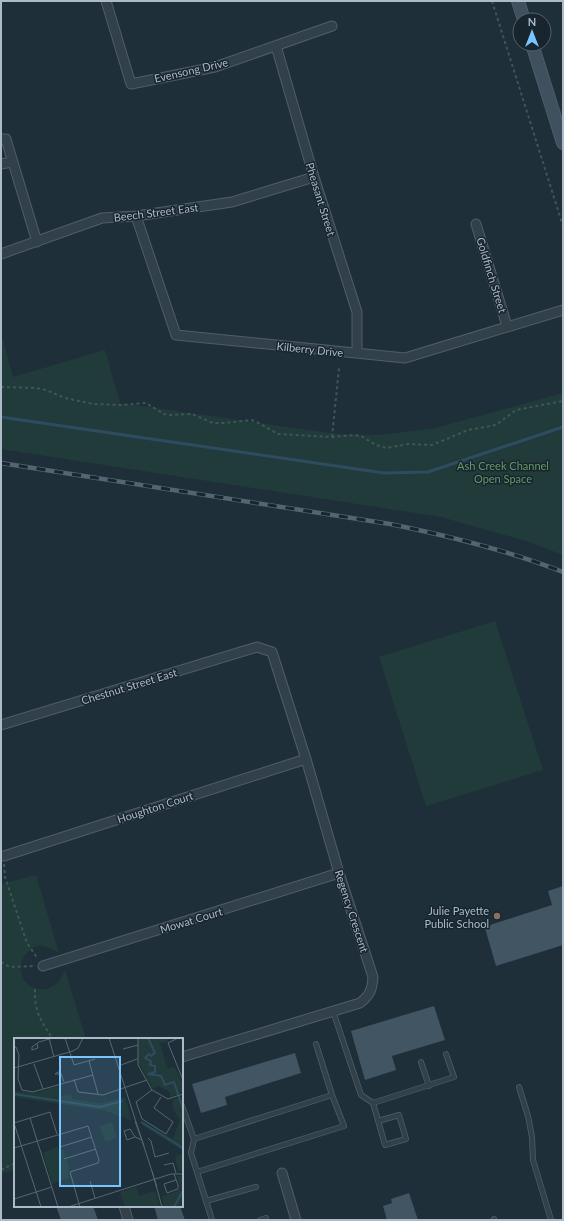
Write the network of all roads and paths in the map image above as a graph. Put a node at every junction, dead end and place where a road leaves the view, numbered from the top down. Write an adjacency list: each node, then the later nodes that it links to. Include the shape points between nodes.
1 (106, 1): 6 (street, Evensong Drive, via 131,84 214,66)
2 (492, 1): 15 (path)
3 (518, 1): 4 (street)
4 (521, 12)
5 (332, 26): 6 (street, Evensong Drive)
6 (276, 46): 12 (street, Pheasant Street)
7 (535, 52): 9 (street)
8 (1, 139): 10 (street, via 6,139)
9 (563, 143)
10 (12, 162): 11 (street); 16 (street)
11 (1, 164)
12 (314, 177): 13 (street, Beech Street East, via 232,202); 20 (street, Pheasant Street, via 356,312)
13 (136, 216): 16 (street, Beech Street East, via 102,218); 20 (street, Kilberry Drive, via 176,335)
14 (476, 224): 19 (street, Goldfinch Street)
15 (563, 226)
16 (37, 242): 17 (street, Beech Street East)
17 (1, 254)
18 (563, 310): 19 (street, Kilberry Drive)
19 (507, 326): 20 (street, Kilberry Drive, via 405,358)
20 (357, 353)
21 (339, 368): 24 (path)
22 (1, 387): 24 (path, via 36,388 64,398 93,404 146,403 164,414 192,414 218,424 251,420 278,434)
23 (563, 401): 24 (path, via 516,410 496,425 468,430 432,445 408,444 386,448 361,436)
24 (332, 437)
25 (257, 647): 26 (street, Chestnut Street East); 27 (street, Regency Crescent, via 272,652)
26 (1, 725)
27 (306, 759): 28 (street, Houghton Court); 29 (street, Regency Crescent)
28 (4, 856): 31 (path, via 4,877 27,943)
29 (339, 873): 31 (street, Mowat Court); 33 (street, Regency Crescent, via 373,977 368,997 360,1003)
30 (1, 962): 31 (path, via 10,967)
31 (43, 966)
32 (35, 989): 34 (path, via 35,1002 41,1022)
33 (333, 1011): 37 (street, Regency Crescent); 42 (lane, via 361,1095)
34 (52, 1038)
35 (316, 1044): 41 (lane)
36 (446, 1054): 39 (lane, via 454,1077)
37 (183, 1057)
38 (421, 1062): 39 (lane)
39 (429, 1086): 42 (lane)
40 (519, 1087): 58 (lane, via 528,1116 533,1160)
41 (332, 1095): 45 (lane); 48 (lane, via 344,1126)
42 (372, 1103): 44 (lane)
43 (183, 1109): 45 (lane)
44 (378, 1121): 44 (lane, via 385,1145 406,1139 399,1115)
45 (194, 1139): 48 (lane, via 191,1153)
46 (14, 1164): 47 (path)
47 (1, 1170)
48 (197, 1172): 51 (lane)
49 (282, 1173): 57 (street)
50 (256, 1187): 51 (lane)
51 (206, 1201): 55 (lane)
52 (124, 1207): 54 (street)
53 (266, 1218): 56 (lane)
54 (128, 1220)
55 (212, 1220)
56 (260, 1220)
57 (296, 1220)
58 (551, 1220)

